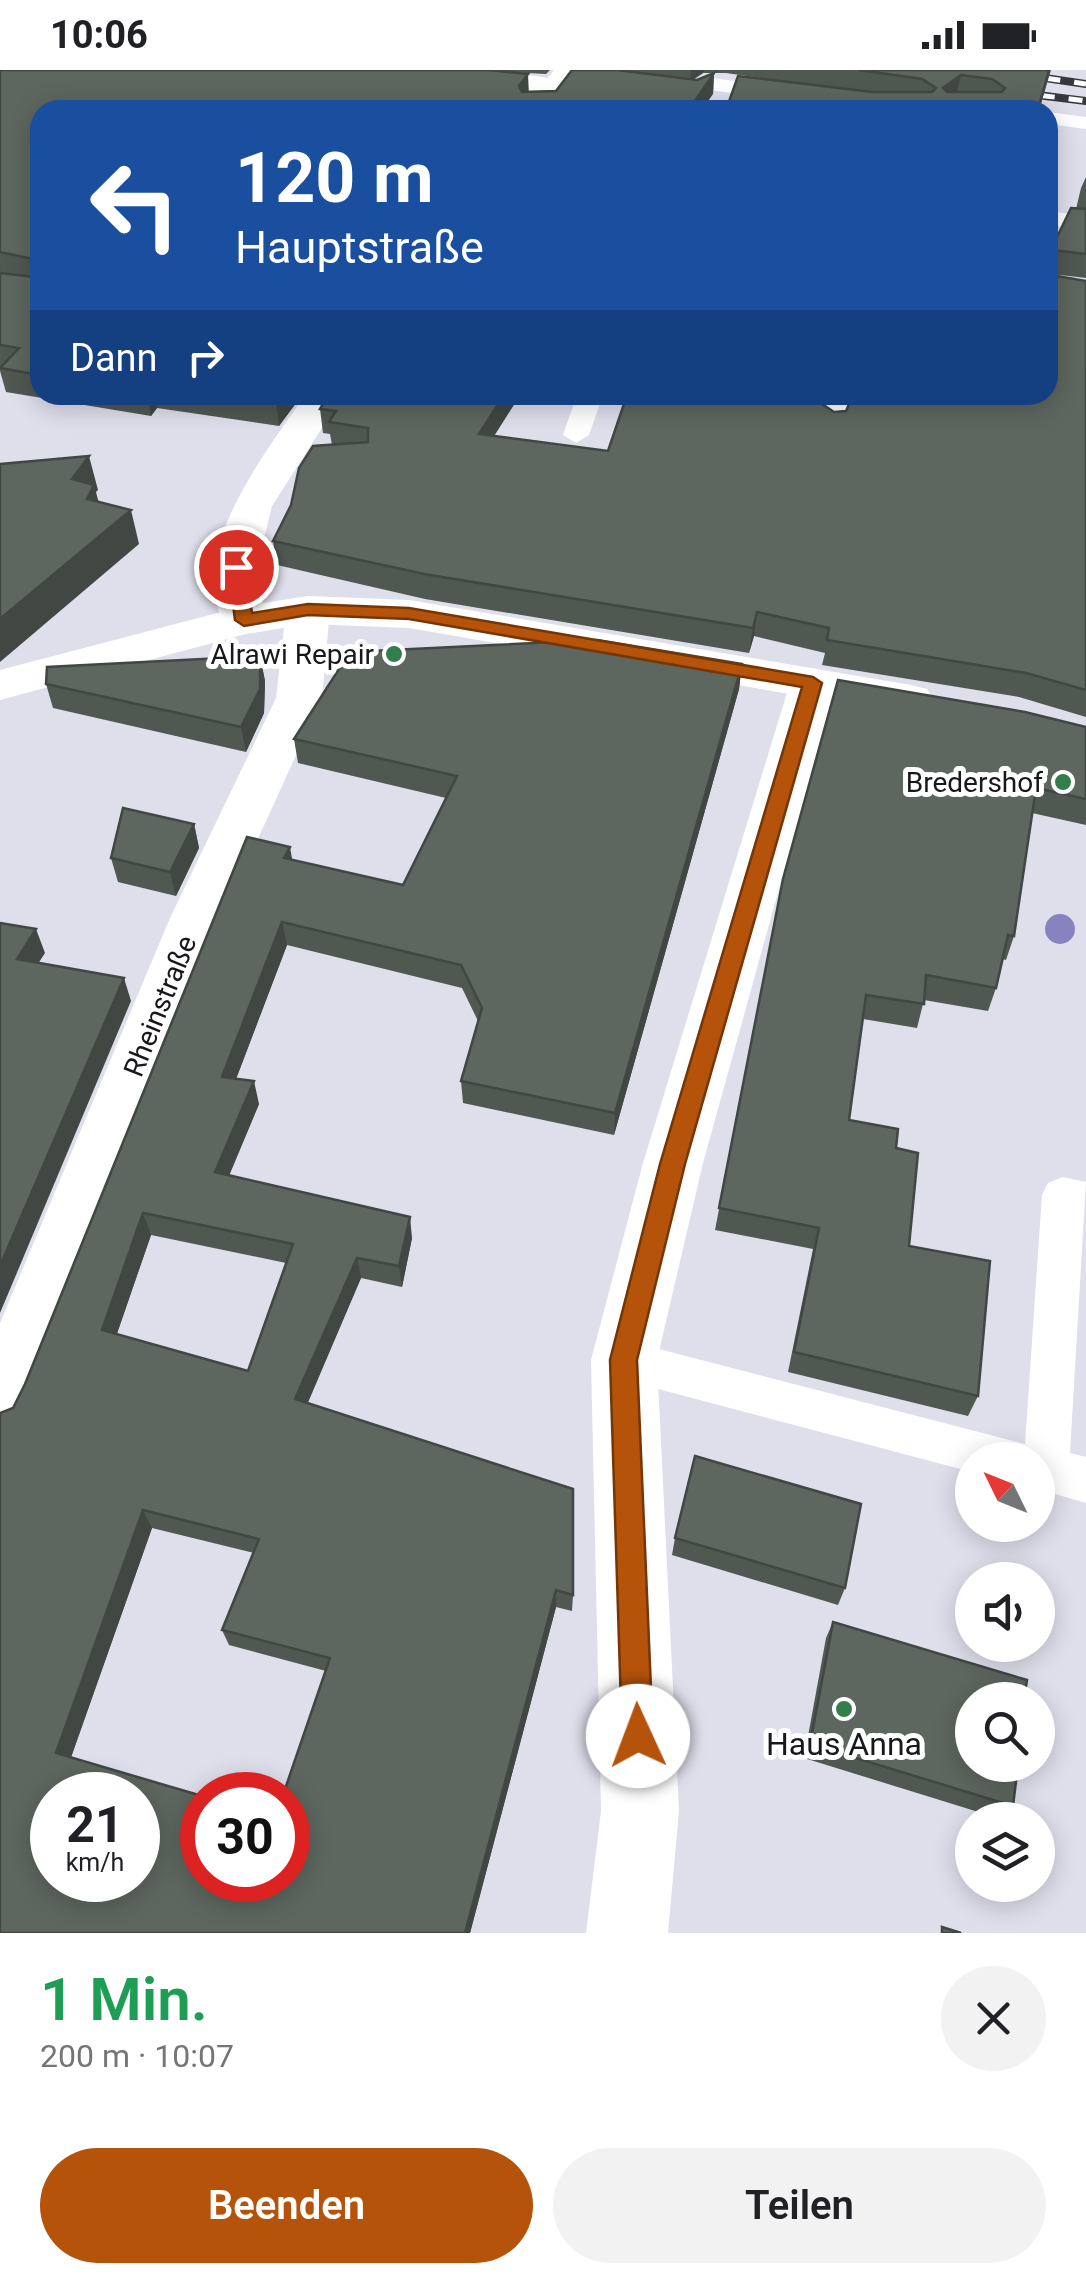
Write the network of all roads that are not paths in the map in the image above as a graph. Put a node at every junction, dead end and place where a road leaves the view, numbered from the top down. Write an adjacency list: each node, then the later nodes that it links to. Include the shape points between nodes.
1 (410, 70): 2 (street)
2 (562, 84)
3 (640, 85): 4 (lane, via 696,92 703,84)
4 (800, 96)
5 (1058, 119): 6 (lane)
6 (1086, 123)
7 (1058, 219): 8 (lane)
8 (1086, 223)
9 (317, 405): 15 (street, via 250,506 236,567)
10 (586, 405): 13 (lane)
11 (840, 405): 12 (lane)
12 (832, 425)
13 (576, 435)
14 (308, 610): 15 (street); 16 (street, via 409,614); 21 (street, Rheinstraße, via 299,698 196,918)
15 (244, 620): 17 (street)
16 (813, 683): 18 (street); 20 (street, via 672,1164)
17 (0, 685)
18 (947, 706)
19 (1086, 1200): 22 (lane, via 1063,1195)
20 (624, 1360): 23 (lane); 24 (street, via 640,1811)
21 (0, 1402)
22 (1047, 1442)
23 (955, 1446)
24 (627, 1933)

